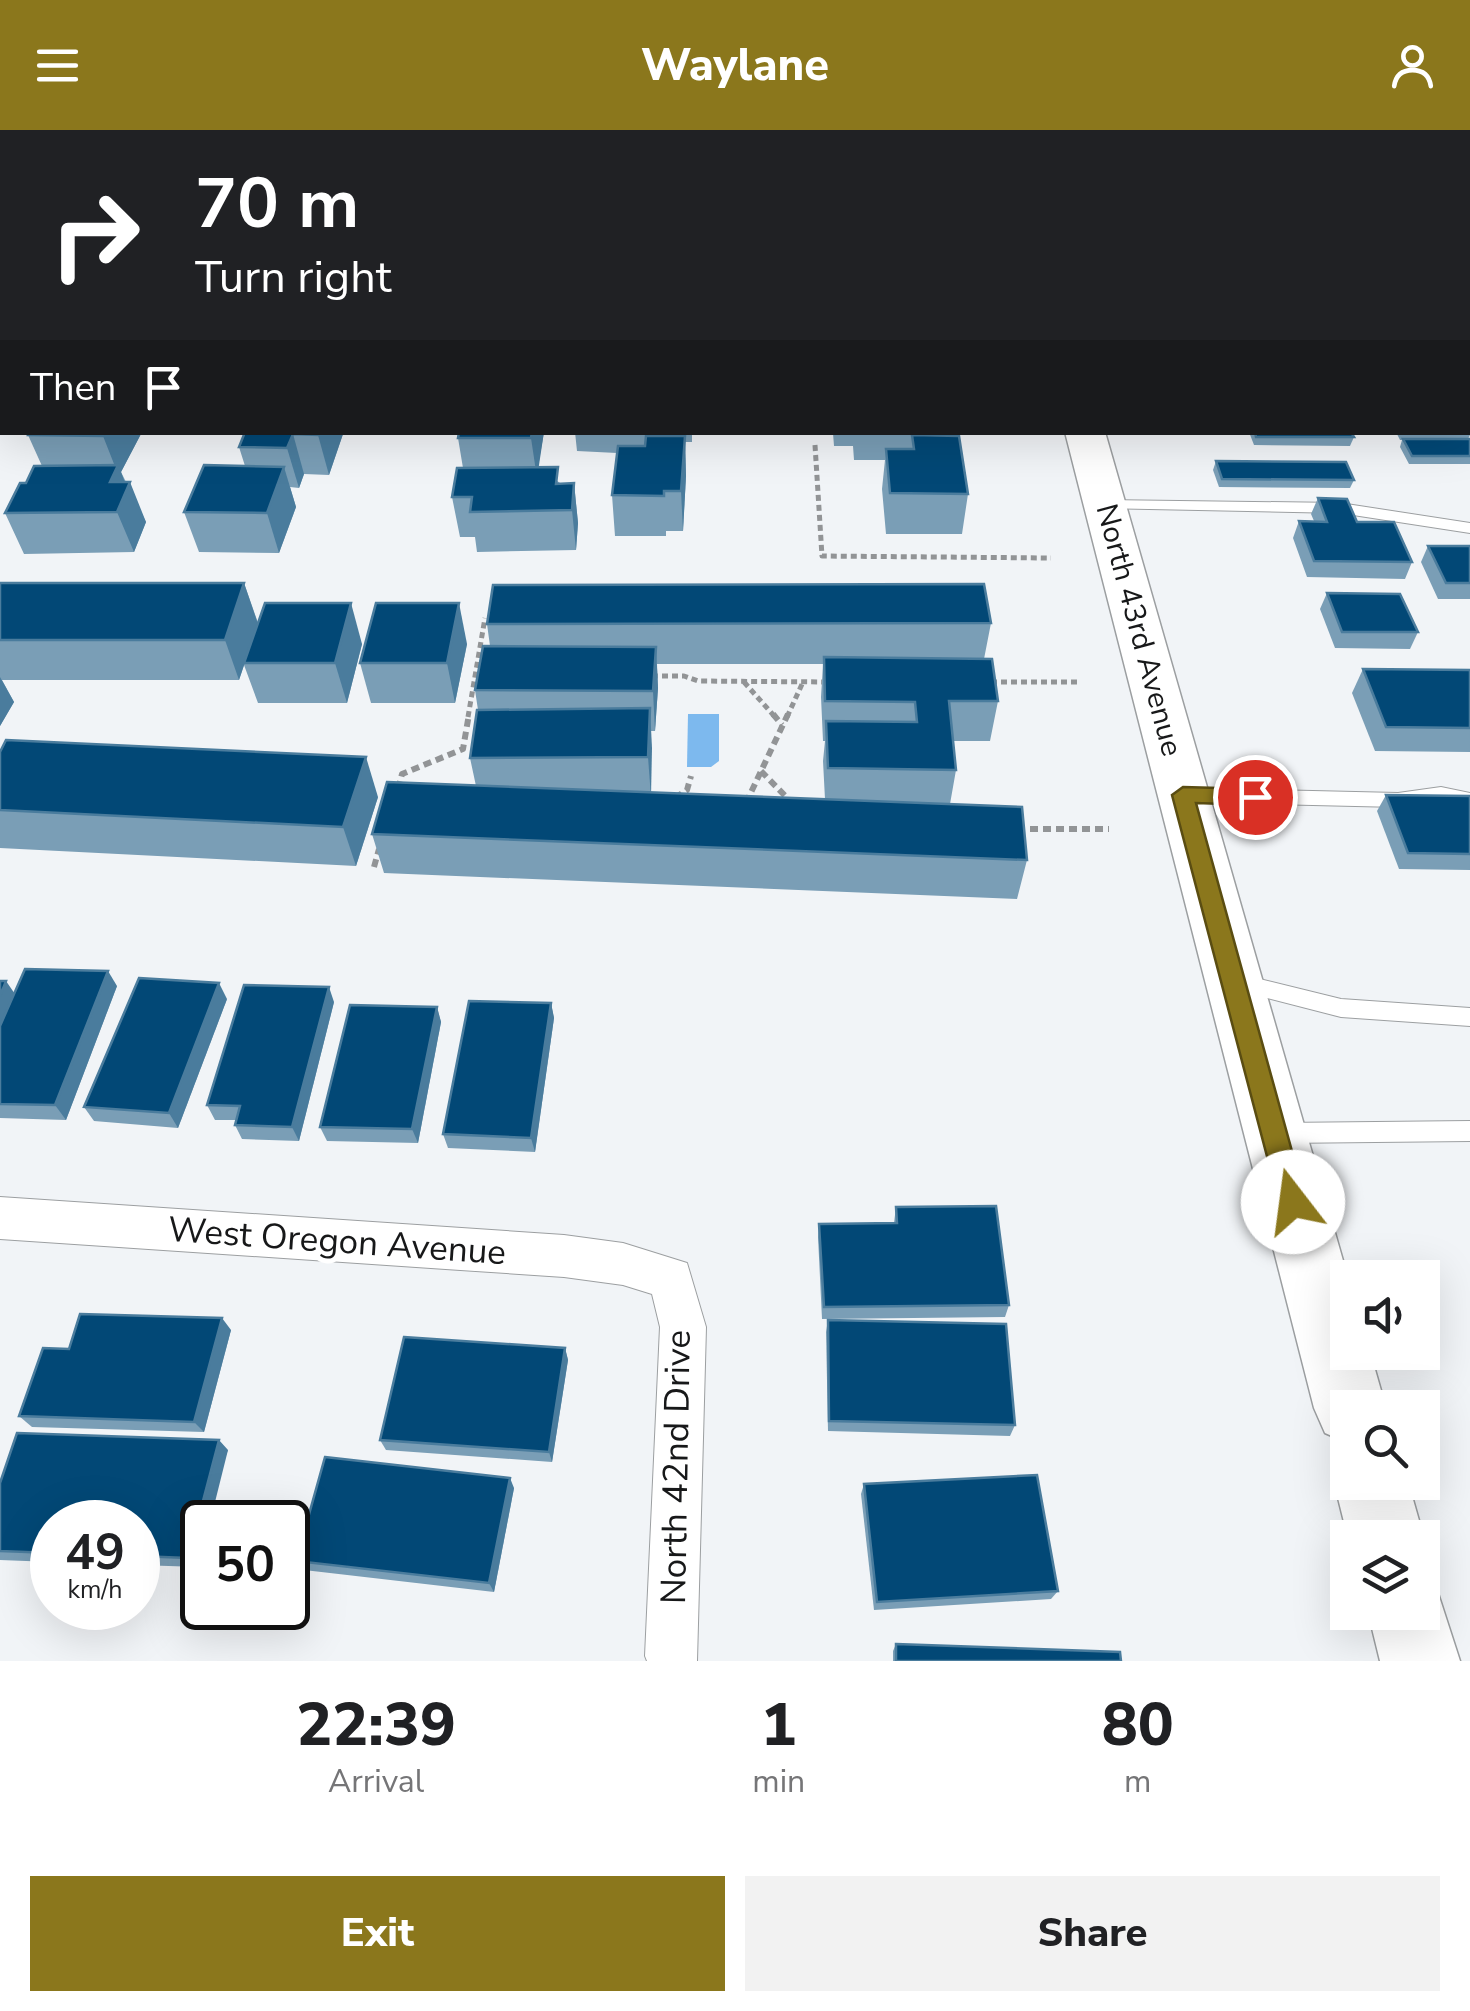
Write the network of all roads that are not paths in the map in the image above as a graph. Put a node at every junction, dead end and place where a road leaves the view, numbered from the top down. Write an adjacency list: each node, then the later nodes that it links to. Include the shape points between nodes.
1 (1086, 435): 2 (main road, North 43rd Avenue)
2 (1105, 505): 3 (lane, via 1340,508); 4 (main road, North 43rd Avenue)
3 (1470, 528)
4 (1183, 795): 5 (lane, via 1398,800 1441,794); 6 (main road, North 43rd Avenue)
5 (1470, 800)
6 (1232, 981): 7 (lane, via 1341,1008); 9 (main road, North 43rd Avenue)
7 (1470, 1017)
8 (1470, 1131): 9 (lane)
9 (1274, 1133): 12 (main road, North 43rd Avenue)
10 (0, 1218): 11 (street, West Oregon Avenue, via 564,1256)
11 (671, 1278): 14 (street, North 42nd Drive, via 683,1327)
12 (1345, 1390)
13 (1411, 1630): 15 (main road)
14 (672, 1656)
15 (1420, 1661)

